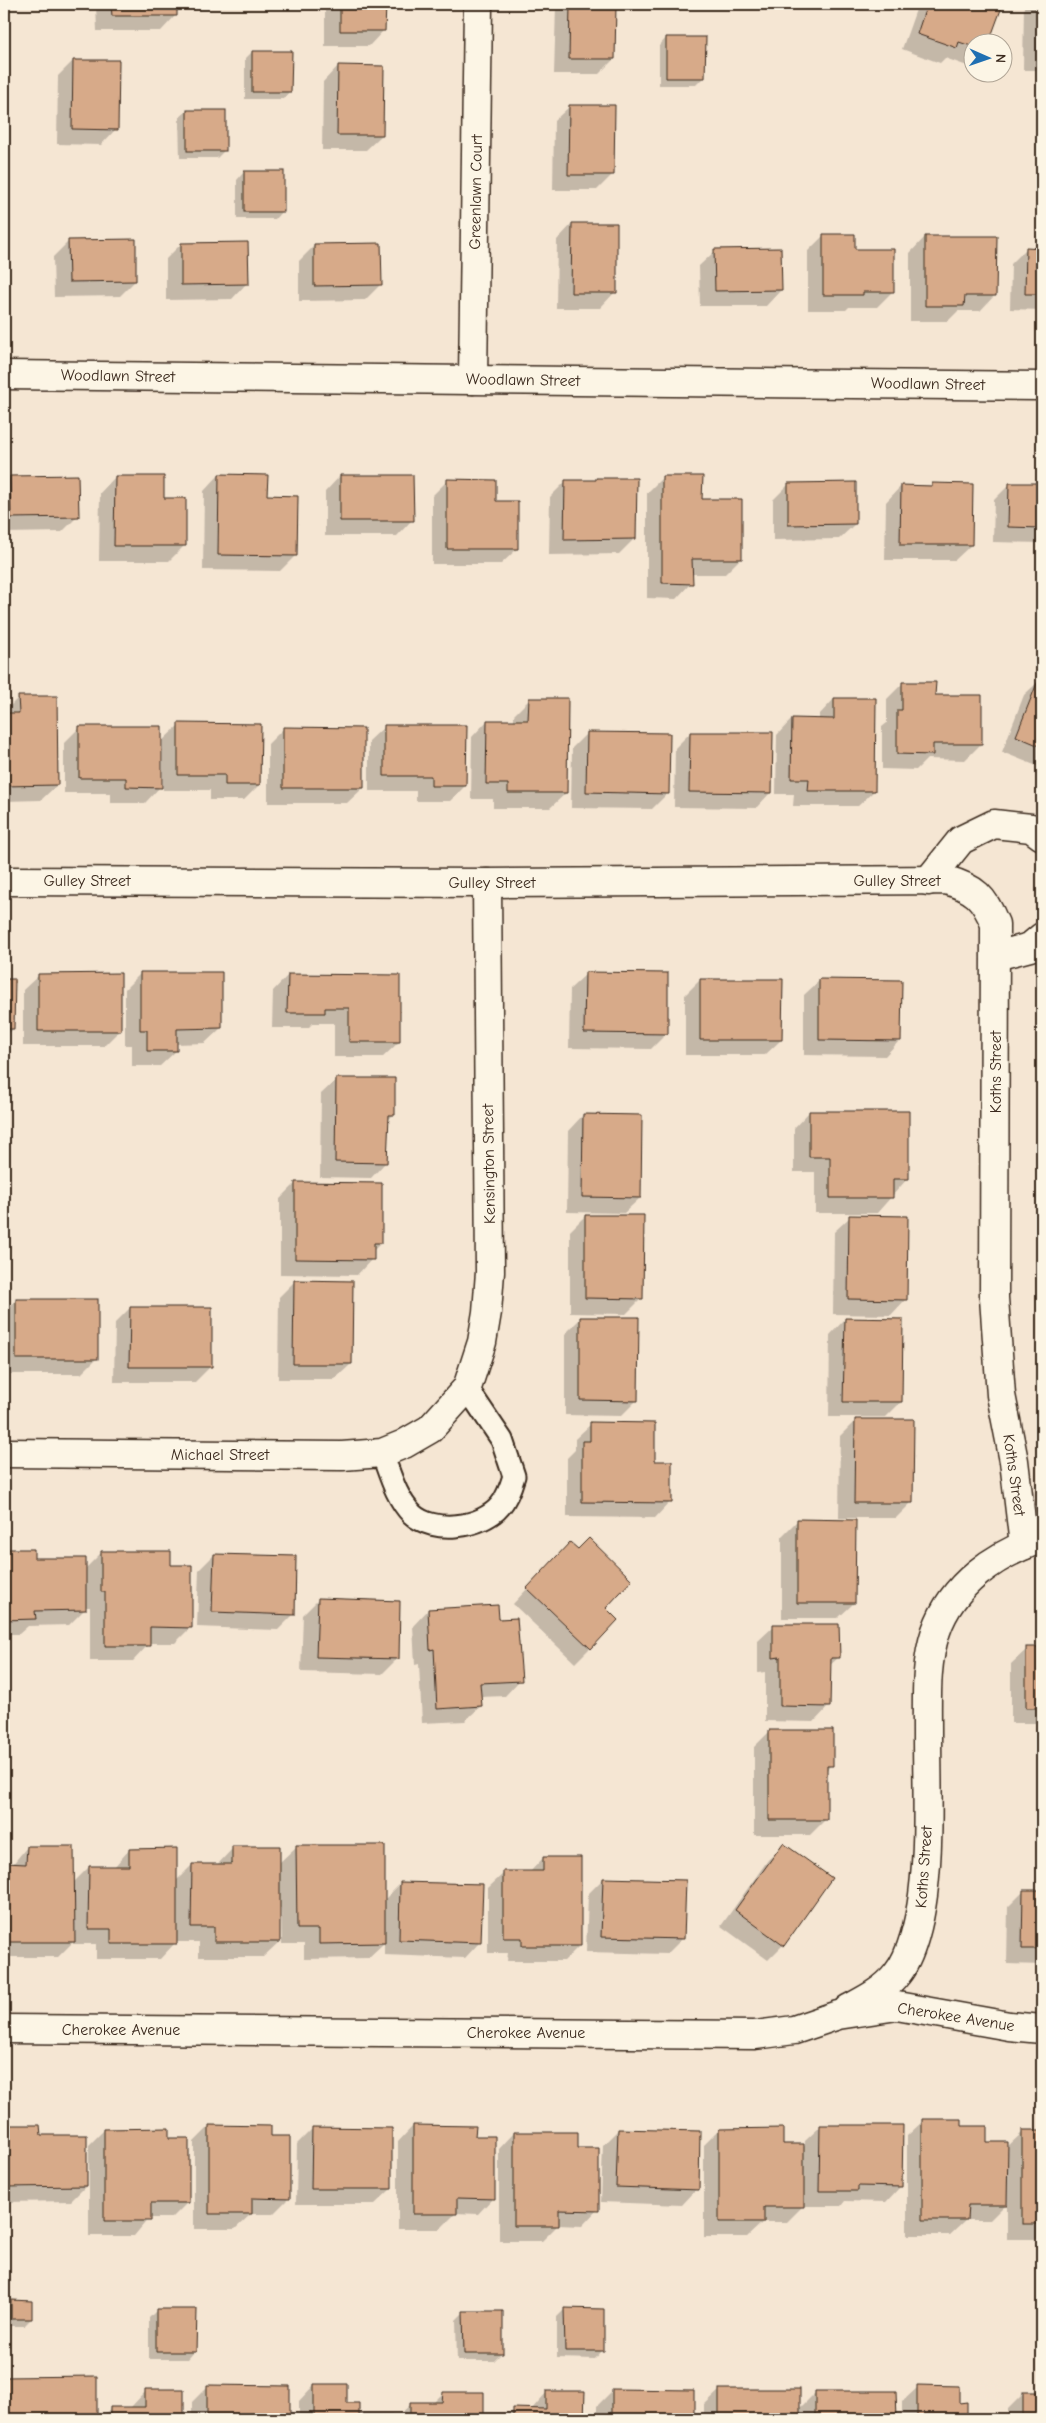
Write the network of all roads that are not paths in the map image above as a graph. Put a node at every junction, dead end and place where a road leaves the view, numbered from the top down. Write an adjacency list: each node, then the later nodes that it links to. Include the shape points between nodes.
1 (478, 4): 3 (street, Greenlawn Court)
2 (4, 375): 3 (street, Woodlawn Street)
3 (473, 380): 4 (street, Woodlawn Street)
4 (1042, 386)
5 (1042, 836): 6 (street, via 1030,828 994,824 961,840)
6 (928, 880): 8 (street, Gulley Street); 9 (street, Gulley Street, via 946,880)
7 (4, 881): 8 (street, Gulley Street)
8 (487, 883): 12 (street, Kensington Street, via 490,1272 482,1342)
9 (977, 893): 11 (street, Koths Street, via 995,924)
10 (1042, 937): 11 (street, via 1030,947)
11 (996, 956): 16 (street, Koths Street, via 994,1298 1001,1395)
12 (466, 1388): 13 (street, Kensington Street); 15 (lane, via 502,1440 514,1476 499,1508 457,1527 436,1526 414,1515 400,1498)
13 (430, 1429): 15 (street, Michael Street)
14 (4, 1453): 15 (street, Michael Street, via 342,1456)
15 (382, 1453)
16 (1033, 1542): 17 (street, Koths Street, via 996,1558 969,1580 948,1607 936,1630 927,1673 927,1862 921,1914 898,1974 874,1994)
17 (838, 2015): 18 (street, Cherokee Avenue, via 794,2030 755,2035); 19 (street, Cherokee Avenue, via 897,2006)
18 (4, 2029)
19 (1042, 2029)

